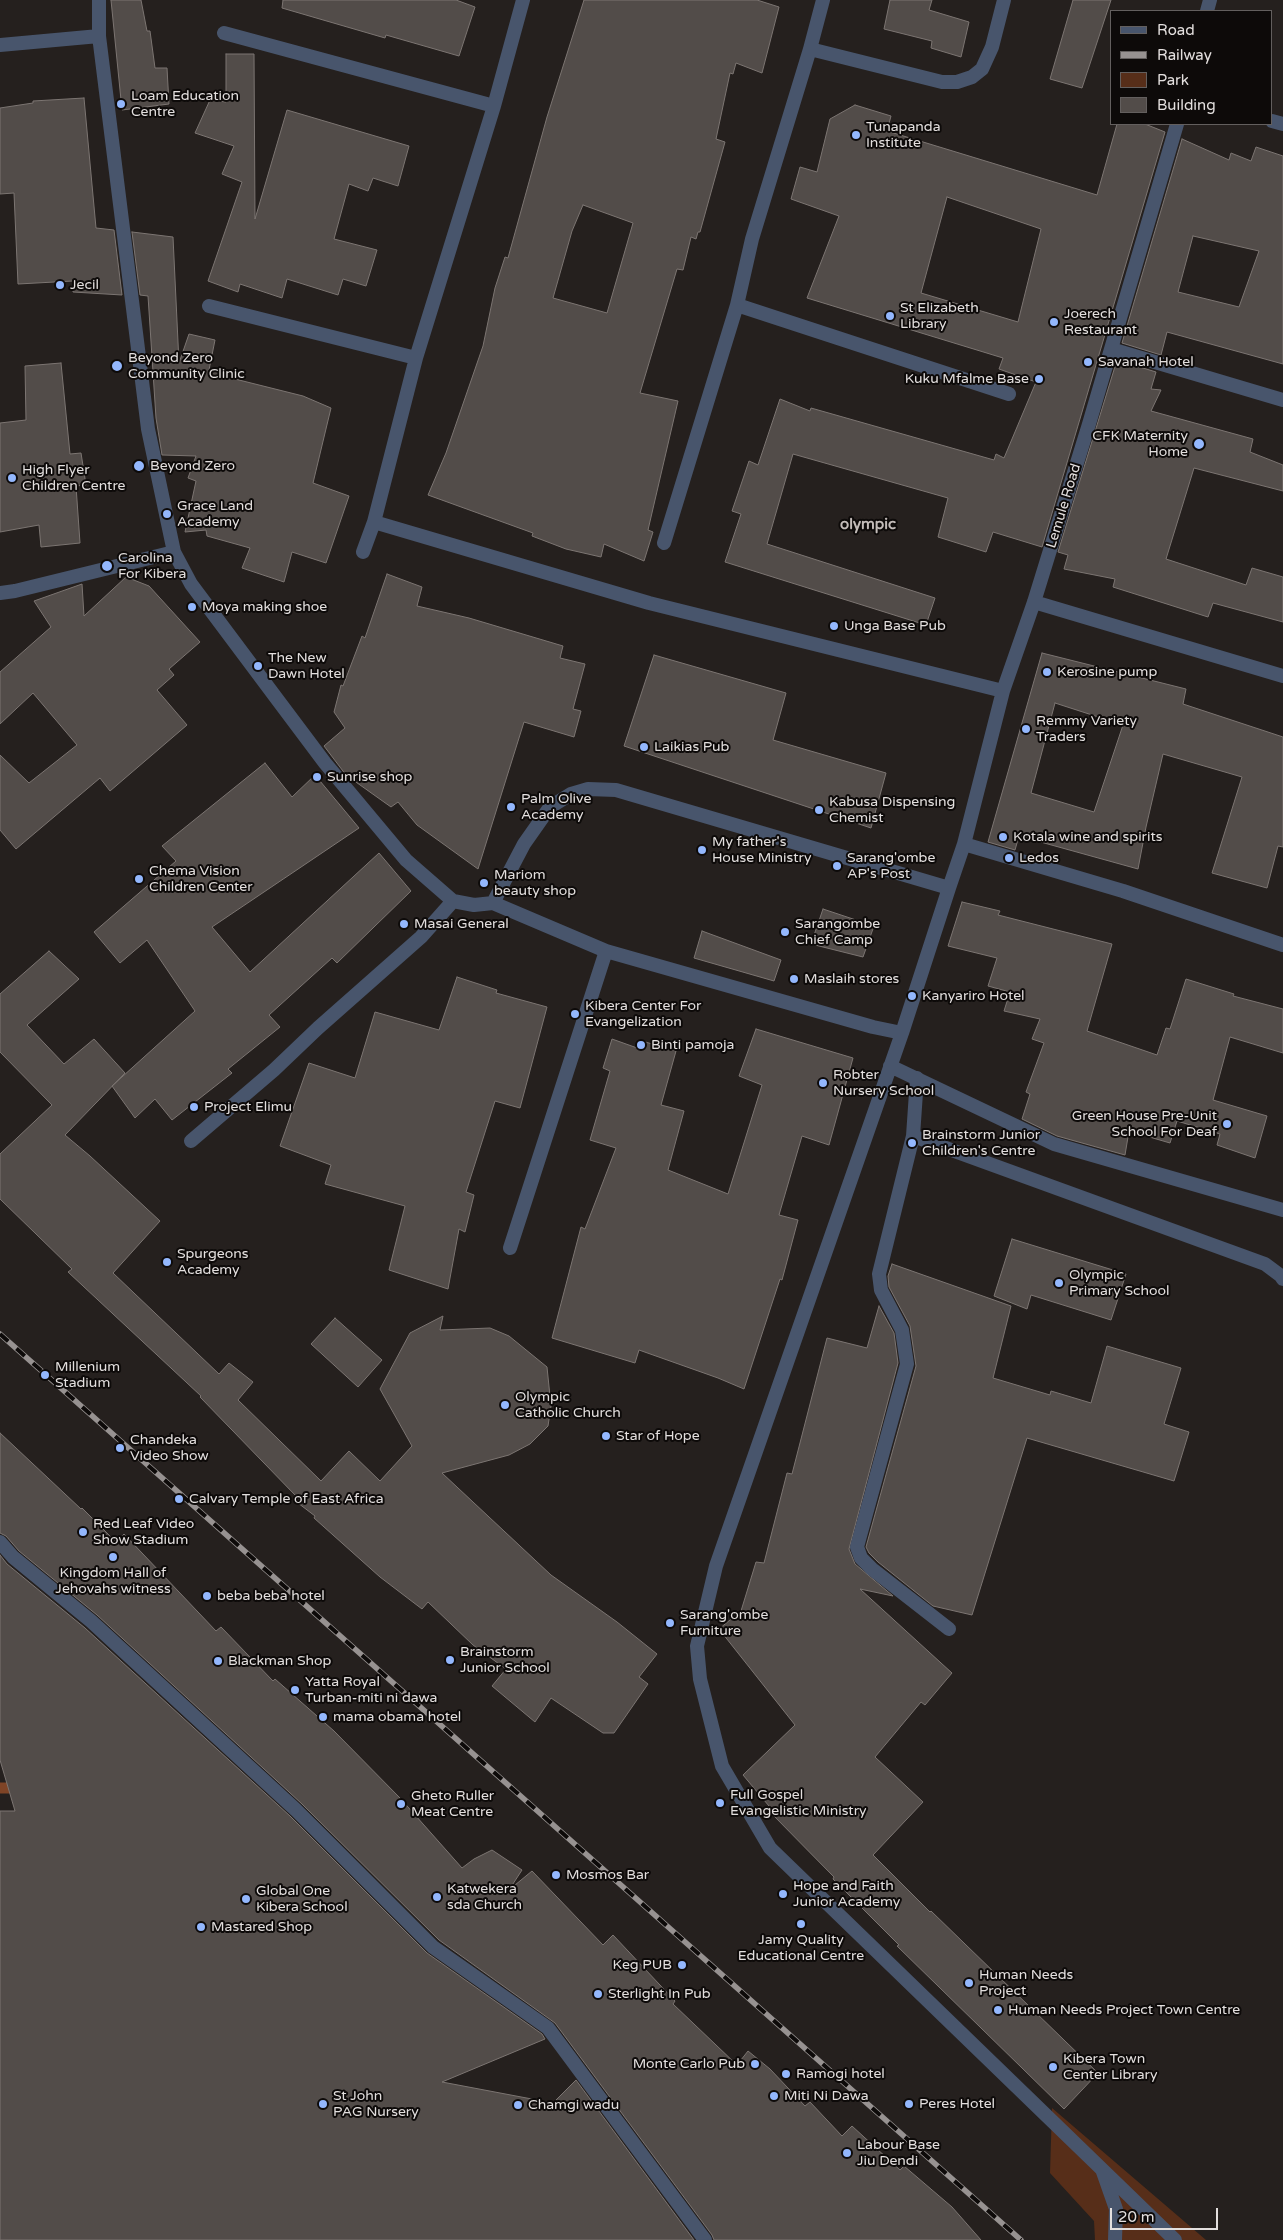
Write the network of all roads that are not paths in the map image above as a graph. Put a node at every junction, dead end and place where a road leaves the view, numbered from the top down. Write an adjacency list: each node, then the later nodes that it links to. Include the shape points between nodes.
1 (99, 0): 6 (street)
2 (524, 0): 9 (street)
3 (823, 0): 8 (street)
4 (1004, 0): 8 (street, via 992,47 982,69 957,82 942,82)
5 (224, 33): 9 (street)
6 (99, 36): 7 (street); 19 (street, via 148,429)
7 (0, 45)
8 (810, 49): 11 (street, via 752,239)
9 (494, 106): 14 (street)
10 (1178, 125): 13 (street, Lemule Road)
11 (737, 305): 15 (street); 18 (street)
12 (208, 306): 14 (street)
13 (1111, 349): 16 (street); 22 (street, Lemule Road)
14 (416, 358): 17 (street)
15 (1009, 394)
16 (1283, 400)
17 (374, 522): 20 (street); 24 (street, via 649,603)
18 (664, 543)
19 (174, 552): 21 (street); 27 (street, via 191,584 325,763 406,860)
20 (363, 552)
21 (0, 592)
22 (1034, 602): 23 (street); 24 (street, Lemule Road)
23 (1283, 676)
24 (1003, 691): 25 (street, Lemule Road)
25 (964, 844): 26 (street, Lemule Road); 29 (street, via 1123,891)
26 (949, 888): 28 (street, via 616,790 588,789 571,794 550,807 524,844); 31 (street, Lemule Road)
27 (453, 901): 28 (street, via 474,906); 35 (street, via 415,942)
28 (493, 903): 30 (street)
29 (1283, 945)
30 (606, 951): 31 (street); 37 (street)
31 (902, 1033): 32 (street, Lemule Road)
32 (890, 1066): 33 (street); 41 (street, Lemule Road, via 716,1566 697,1646 700,1679 722,1766 770,1848)
33 (917, 1078): 34 (street); 36 (street, via 1054,1144)
34 (914, 1136): 38 (street, via 1265,1264); 40 (street, via 879,1274 881,1290 902,1330 907,1364 857,1547 872,1569)
35 (191, 1141)
36 (1283, 1210)
37 (510, 1248)
38 (1283, 1280)
39 (0, 1542): 42 (street, via 13,1558 91,1621 296,1810 433,1947 548,2028)
40 (949, 1629)
41 (1102, 2169): 43 (street, via 1116,2209); 44 (street, Lemule Road)
42 (705, 2240)
43 (1115, 2240)
44 (1175, 2240)

